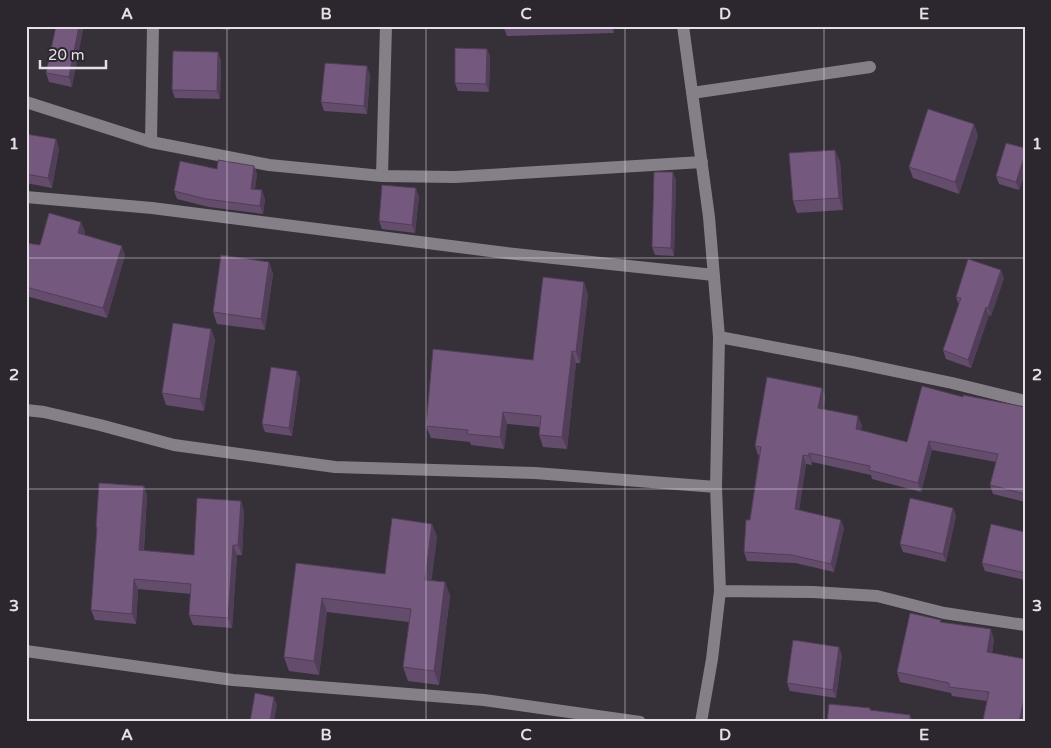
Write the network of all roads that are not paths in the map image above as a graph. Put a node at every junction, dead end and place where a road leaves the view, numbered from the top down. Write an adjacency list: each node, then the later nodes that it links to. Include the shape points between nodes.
1 (153, 26): 7 (street)
2 (386, 26): 9 (street)
3 (683, 26): 5 (street)
4 (870, 67): 5 (street)
5 (692, 93): 8 (street)
6 (26, 102): 7 (street)
7 (151, 142): 9 (street, via 269,165)
8 (702, 162): 9 (street, via 454,177); 11 (street)
9 (382, 176)
10 (26, 197): 11 (street, via 152,208 506,253)
11 (714, 275): 12 (street)
12 (719, 337): 13 (street, via 852,362); 15 (street)
13 (1025, 401)
14 (26, 410): 15 (street, via 174,445 335,467 535,473)
15 (716, 487): 16 (street)
16 (720, 591): 17 (street, via 877,596 944,613); 20 (street)
17 (1025, 626)
18 (26, 651): 19 (street, via 233,680 484,700)
19 (640, 722)
20 (700, 722)

